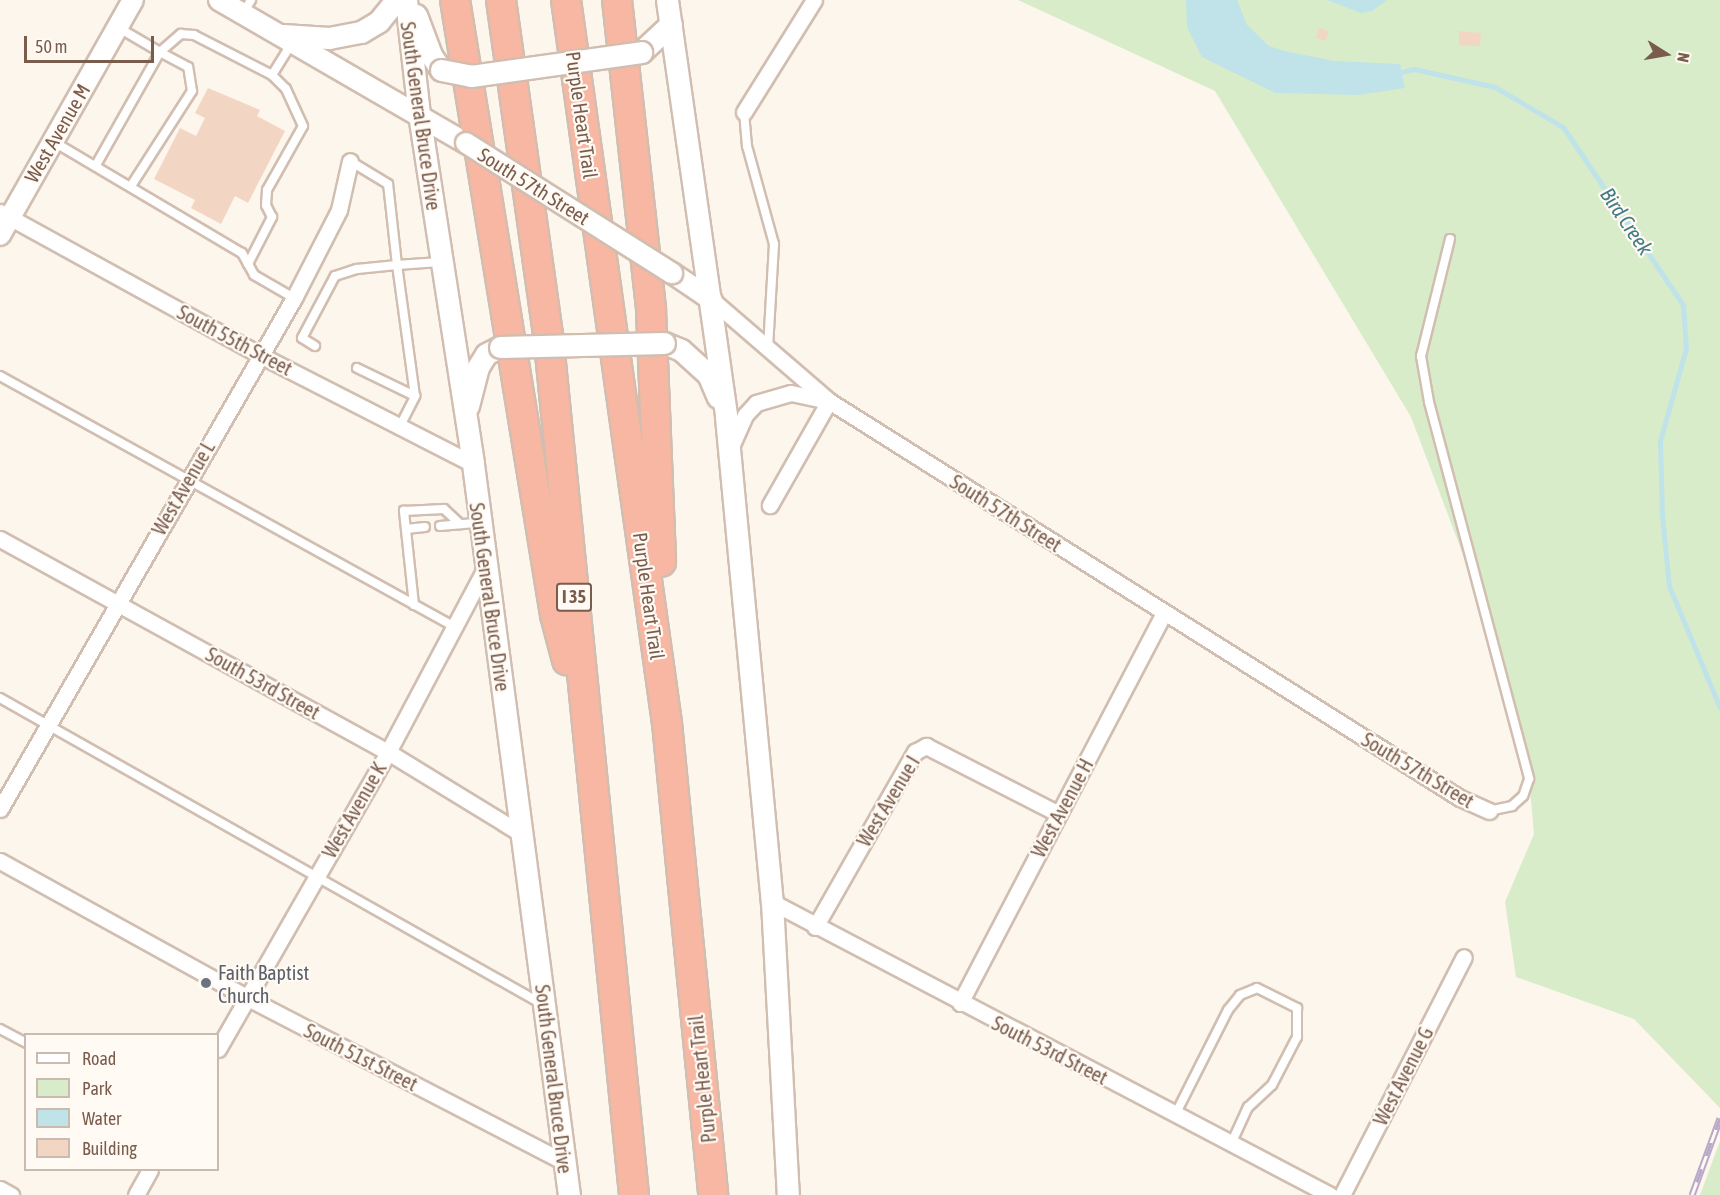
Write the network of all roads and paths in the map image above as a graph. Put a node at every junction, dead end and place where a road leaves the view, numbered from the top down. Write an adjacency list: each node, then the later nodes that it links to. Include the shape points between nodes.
1 (133, 0): 14 (street, West Avenue M)
2 (219, 0): 12 (street, South 57th Street)
3 (396, 0): 15 (main road, via 379,21 361,32 328,38)
4 (406, 0): 19 (main road, South General Bruce Drive)
5 (411, 0): 13 (main road, bridge, via 431,55 441,70 471,76 641,52)
6 (455, 0): 58 (highway, via 555,615)
7 (501, 0): 58 (highway, I 35, via 549,343)
8 (566, 0): 56 (highway, Purple Heart Trail)
9 (617, 0): 56 (highway, via 651,310)
10 (667, 0): 13 (main road)
11 (814, 0): 18 (street)
12 (247, 6): 15 (street, South 57th Street)
13 (671, 24): 30 (main road)
14 (117, 27): 16 (lane); 20 (street, West Avenue M)
15 (288, 37): 17 (lane); 19 (street, South 57th Street)
16 (160, 52): 17 (lane, via 181,34 194,35); 22 (lane); 23 (lane, via 188,67 192,91)
17 (272, 75): 27 (lane, via 286,89 303,126 267,190 266,206 272,217)
18 (744, 112): 32 (lane, via 747,146 774,244)
19 (419, 114): 26 (main road, South General Bruce Drive); 30 (street, South 57th Street, bridge)
20 (52, 141): 22 (lane); 24 (street, West Avenue M)
21 (350, 161): 28 (lane, via 388,184); 29 (street, West Avenue L, via 339,210)
22 (96, 165): 23 (lane)
23 (131, 186): 27 (lane, via 242,254)
24 (3, 221): 33 (street, South 55th Street)
25 (1450, 239): 61 (lane, South 57th Street, via 1421,356 1429,402 1529,779 1523,796 1512,806)
26 (442, 261): 28 (lane); 39 (main road, South General Bruce Drive)
27 (248, 264): 29 (lane, via 255,275)
28 (397, 265): 31 (lane, via 357,269 335,276 302,338); 36 (lane)
29 (294, 298): 33 (street, West Avenue L)
30 (712, 300): 32 (street, South 57th Street); 38 (main road)
31 (315, 346)
32 (768, 348): 37 (street, South 57th Street)
33 (260, 355): 40 (street, South 55th Street); 43 (street, West Avenue L)
34 (357, 368): 36 (lane)
35 (0, 376): 43 (lane)
36 (415, 396): 40 (lane)
37 (829, 401): 41 (street, South 57th Street, via 791,393 756,403 745,415); 44 (street); 53 (street, South 57th Street)
38 (726, 417): 39 (main road, bridge, via 708,374 681,350 664,343 500,347 486,354 478,367); 41 (main road)
39 (466, 418): 42 (main road, South General Bruce Drive)
40 (400, 426): 42 (street, South 55th Street)
41 (728, 455): 66 (main road)
42 (473, 464): 45 (main road, South General Bruce Drive)
43 (188, 479): 51 (street, West Avenue L); 52 (lane)
44 (770, 505)
45 (470, 524): 46 (lane); 48 (lane, via 444,509 404,511); 50 (main road, South General Bruce Drive)
46 (440, 526)
47 (425, 527): 48 (lane)
48 (406, 529): 52 (lane)
49 (0, 539): 51 (street, South 53rd Street)
50 (486, 567): 54 (street, West Avenue K); 63 (main road, South General Bruce Drive)
51 (117, 603): 57 (street, West Avenue L); 59 (street, South 53rd Street)
52 (414, 604): 54 (lane)
53 (1164, 612): 61 (street, South 57th Street, via 1460,798); 62 (street, West Avenue H)
54 (455, 627): 59 (street, West Avenue K)
55 (0, 698): 57 (lane)
56 (667, 723): 84 (highway, Purple Heart Trail)
57 (48, 725): 60 (street, West Avenue L); 65 (lane)
58 (588, 738): 83 (highway, I 35)
59 (388, 752): 63 (street, South 53rd Street); 65 (street, West Avenue K)
60 (0, 809)
61 (1489, 811)
62 (1059, 814): 67 (street, West Avenue I, via 926,746 915,752); 70 (street, West Avenue H)
63 (522, 834): 71 (main road, South General Bruce Drive)
64 (0, 861): 69 (street, South 51st Street)
65 (316, 876): 69 (street, West Avenue K); 71 (lane)
66 (772, 902): 67 (street, South 53rd Street); 85 (main road)
67 (815, 927): 70 (street, South 53rd Street)
68 (1464, 957): 87 (street, West Avenue G)
69 (246, 997): 74 (street, West Avenue K); 77 (street, South 51st Street)
70 (960, 1003): 75 (street, South 53rd Street)
71 (545, 1006): 77 (main road, South General Bruce Drive)
72 (0, 1029): 73 (lane)
73 (24, 1042)
74 (219, 1047)
75 (1175, 1115): 76 (street, South 53rd Street); 76 (lane, via 1228,1010 1240,995 1257,988 1297,1008 1297,1037 1272,1085 1248,1107)
76 (1231, 1144): 86 (street, South 53rd Street)
77 (566, 1163): 82 (main road, South General Bruce Drive)
78 (149, 1171): 81 (street)
79 (0, 1189): 80 (street)
80 (11, 1195)
81 (136, 1195)
82 (569, 1195)
83 (634, 1195)
84 (713, 1195)
85 (788, 1195)
86 (1330, 1195)
87 (1342, 1195)

